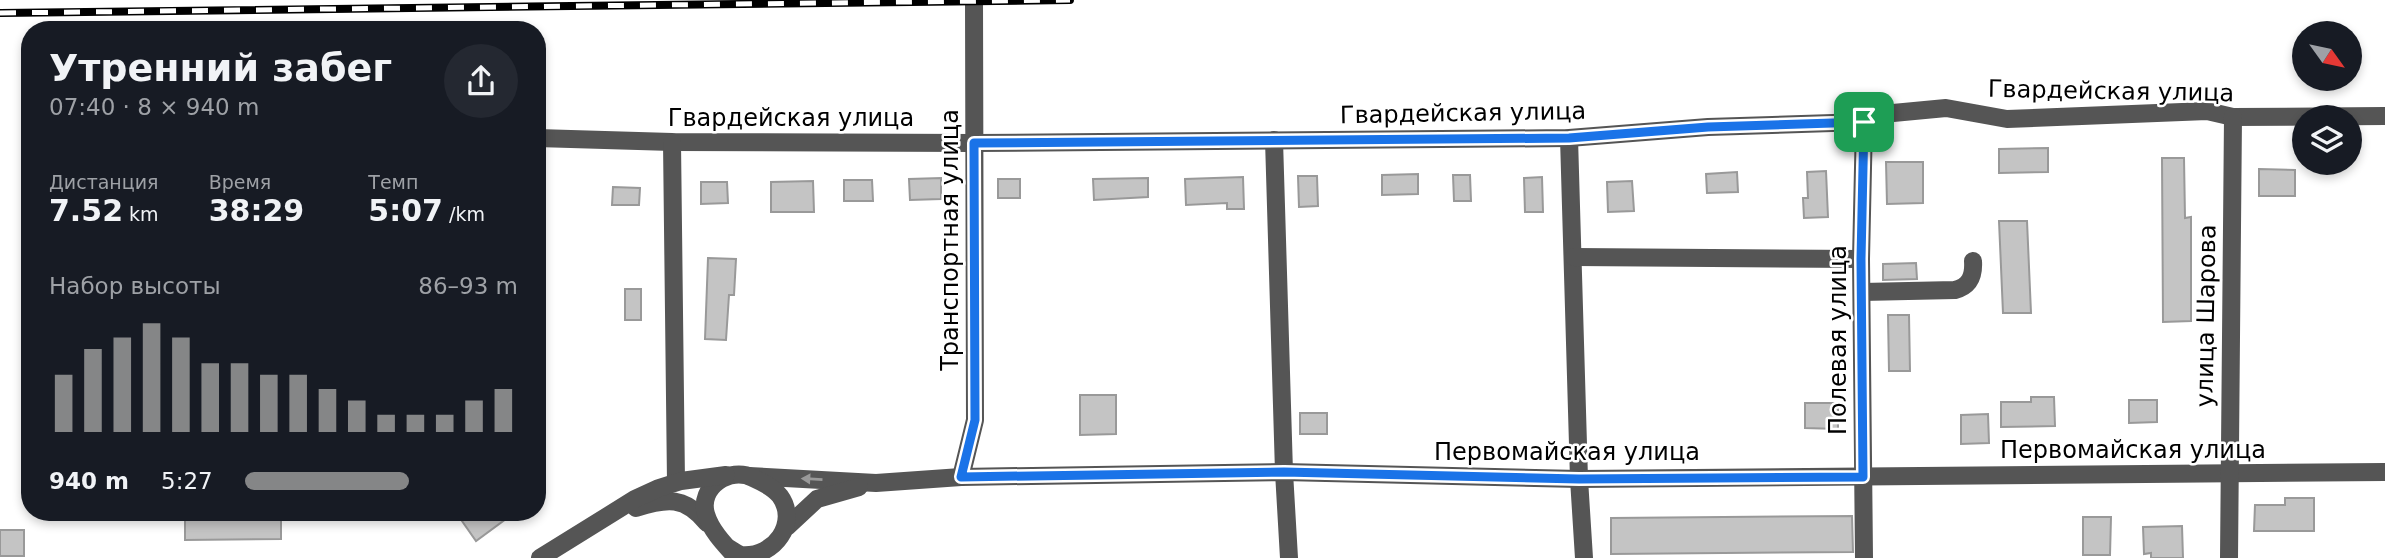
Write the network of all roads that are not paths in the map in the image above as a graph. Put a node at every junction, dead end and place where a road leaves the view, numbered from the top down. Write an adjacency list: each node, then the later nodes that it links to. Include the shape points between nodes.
1 (974, 0): 9 (street, Транспортная улица)
2 (2385, 116): 3 (street, Гвардейская улица)
3 (2233, 117): 4 (street, Гвардейская улица, via 2207,111 2007,119 1946,108 1893,113); 16 (street, улица Шарова)
4 (1864, 122): 6 (street, Гвардейская улица); 11 (street, Полевая улица)
5 (546, 138): 8 (street, Гвардейская улица)
6 (1569, 138): 7 (street, Гвардейская улица); 10 (street)
7 (1274, 140): 9 (street, Гвардейская улица); 14 (street)
8 (672, 142): 9 (street, Гвардейская улица); 22 (street)
9 (974, 143): 19 (street, Транспортная улица, via 975,420)
10 (1574, 257): 11 (street); 21 (street)
11 (1861, 259): 13 (street, Полевая улица)
12 (1973, 261): 13 (street, via 1971,280 1955,290)
13 (1862, 292): 20 (street, Полевая улица)
14 (1284, 472): 19 (street, Первомайская улица); 21 (street, Первомайская улица); 30 (street)
15 (2385, 472): 16 (street, Первомайская улица)
16 (2229, 474): 20 (street, Первомайская улица); 33 (street, улица Шарова)
17 (726, 475): 18 (street); 22 (street); 26 (street, via 713,485 705,500)
18 (749, 475): 23 (street, Первомайская улица, one-way to 18); 25 (street, via 780,496)
19 (961, 477): 23 (street, Первомайская улица)
20 (1863, 477): 21 (street, Первомайская улица); 32 (street, Полевая улица)
21 (1579, 479): 31 (street)
22 (676, 482): 24 (street, via 635,499)
23 (876, 483): 25 (street, via 817,499)
24 (601, 523): 26 (street, via 634,508 669,500 697,510); 29 (street)
25 (787, 527): 27 (street)
26 (712, 529): 28 (street)
27 (777, 552): 28 (street)
28 (732, 553)
29 (540, 558)
30 (1289, 558)
31 (1584, 558)
32 (1864, 558)
33 (2229, 558)

